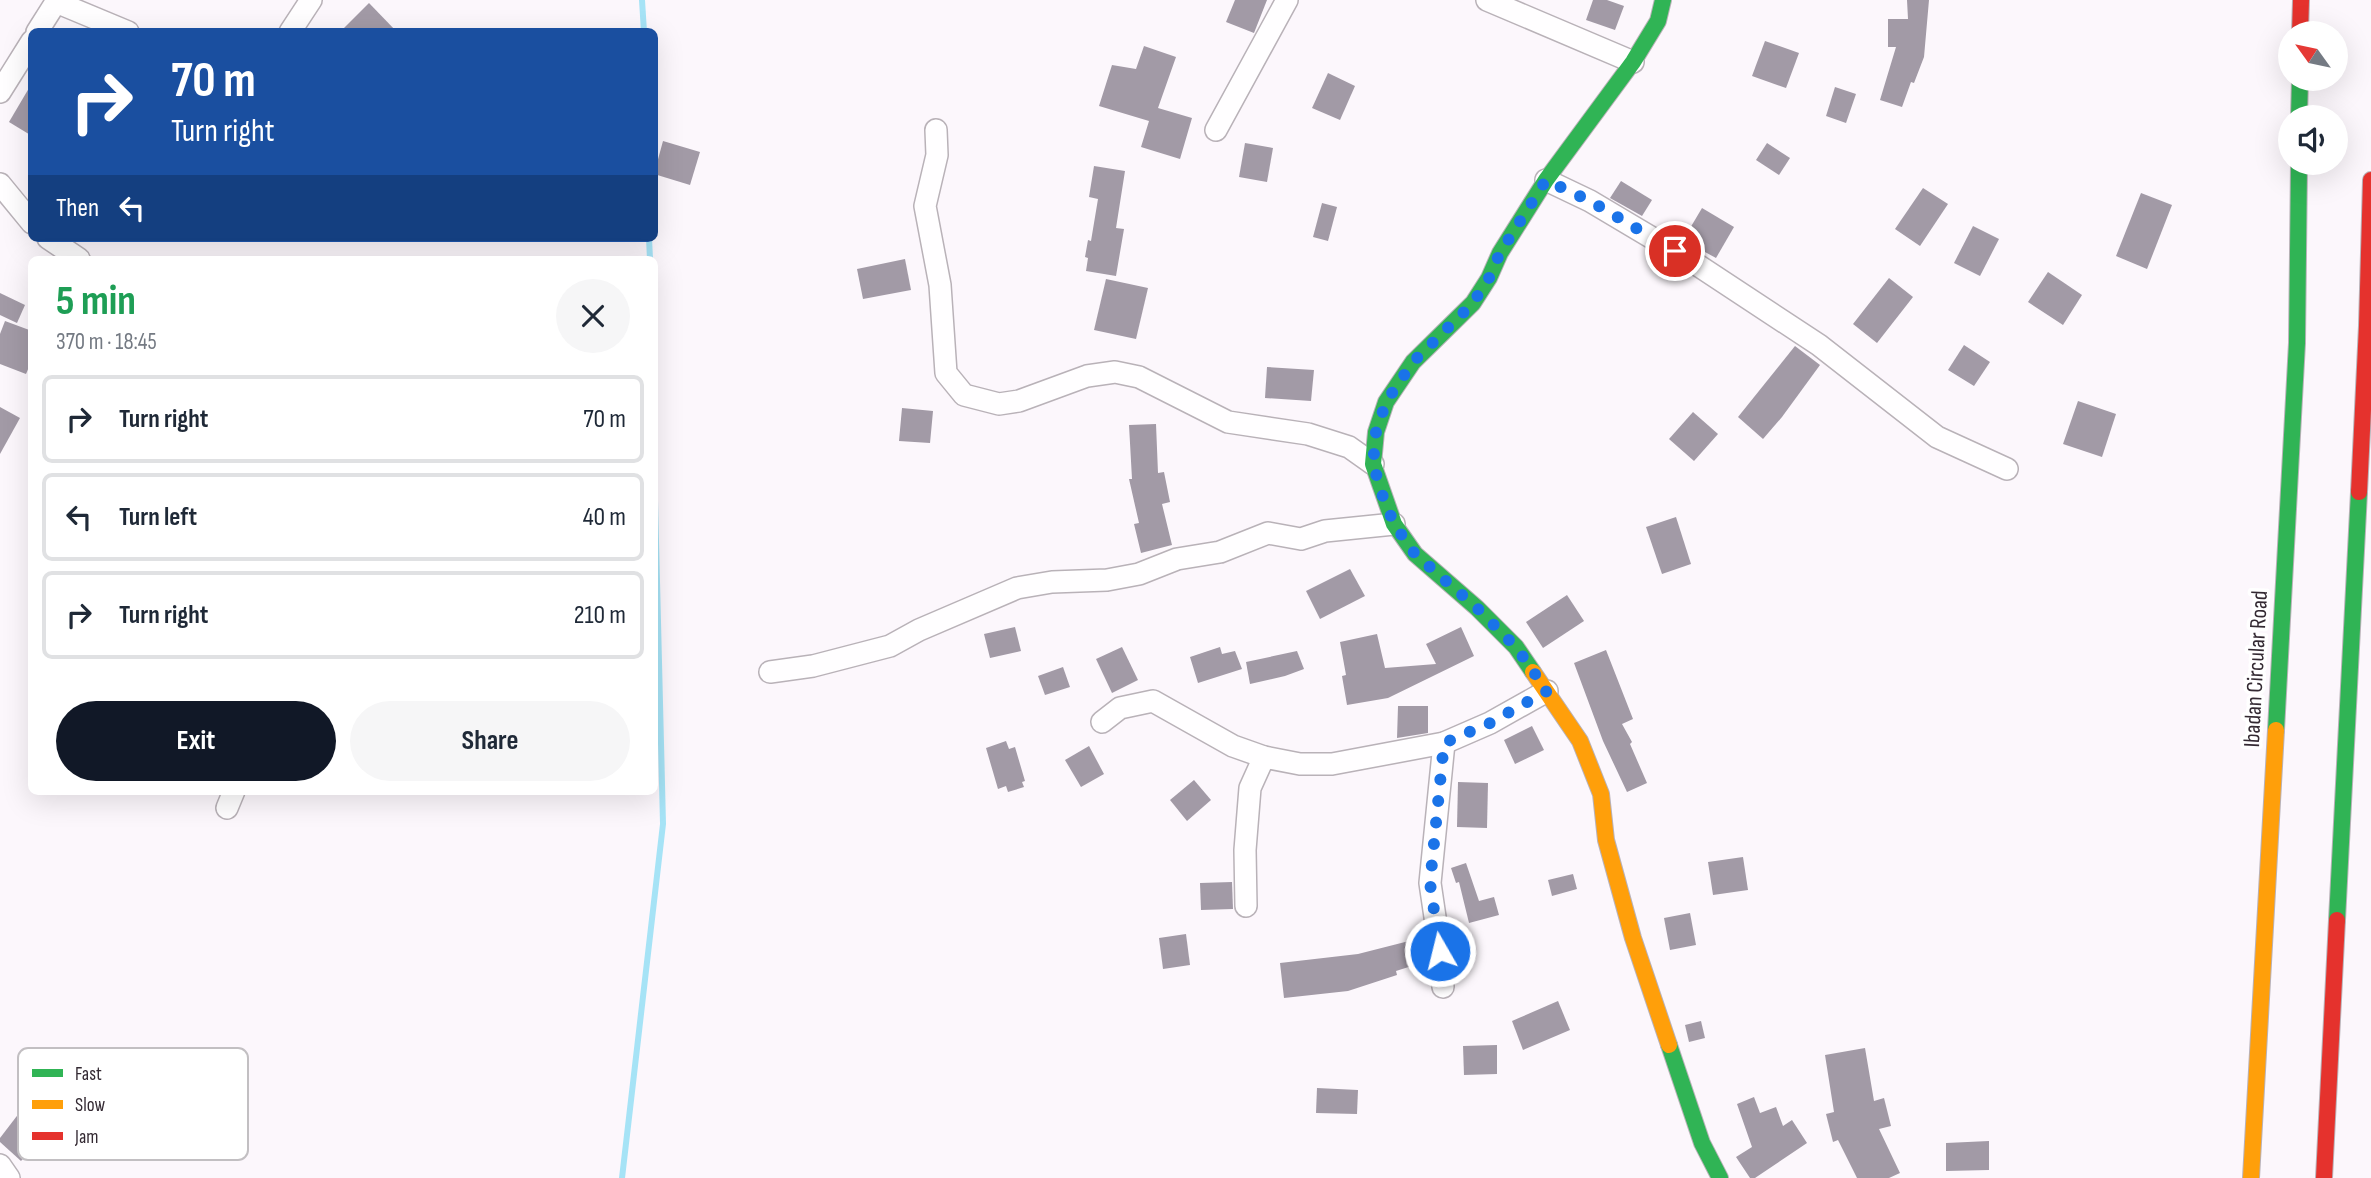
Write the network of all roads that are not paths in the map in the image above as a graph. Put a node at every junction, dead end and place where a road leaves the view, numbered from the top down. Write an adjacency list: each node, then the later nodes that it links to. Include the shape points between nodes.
1 (311, 0): 10 (street)
2 (1287, 0): 15 (street)
3 (1487, 0): 12 (street)
4 (1663, 0): 12 (main road, via 1658,21)
5 (2301, 0): 7 (main road)
6 (55, 1): 8 (street); 9 (street)
7 (2300, 21)
8 (39, 28)
9 (119, 28)
10 (293, 28)
11 (28, 47): 13 (street)
12 (1633, 62): 17 (main road)
13 (0, 92)
14 (936, 130): 23 (street, via 937,155 925,206 940,285 946,373 964,395 999,404 1019,401 1087,376 1115,372 1139,377 1228,422 1308,434 1349,447)
15 (1216, 130)
16 (2299, 175): 36 (main road, Ibadan Circular Road, via 2297,343)
17 (1546, 180): 23 (main road, via 1473,303 1413,362 1386,402 1376,432); 24 (street, via 1696,264 1819,345 1937,437)
18 (2371, 180): 37 (main road)
19 (0, 184): 20 (street)
20 (28, 218)
21 (54, 242): 22 (street)
22 (75, 256)
23 (1373, 464): 25 (main road)
24 (2007, 469)
25 (1394, 524): 26 (street, via 1325,531 1301,539 1268,533 1220,552 1177,559 1139,574 1017,588 890,646); 27 (main road, via 1415,554 1516,647)
26 (770, 672)
27 (1547, 691): 29 (street); 35 (main road, via 1580,741 1601,794 1606,840 1633,938 1702,1143)
28 (1102, 722): 30 (street, via 1120,708 1153,701 1233,746)
29 (1444, 743): 30 (street, via 1332,764); 32 (street, via 1430,883)
30 (1264, 757): 31 (street, via 1250,788)
31 (1246, 906)
32 (1443, 987)
33 (0, 1165): 34 (street)
34 (9, 1178)
35 (1720, 1178)
36 (2251, 1178)
37 (2324, 1178)

